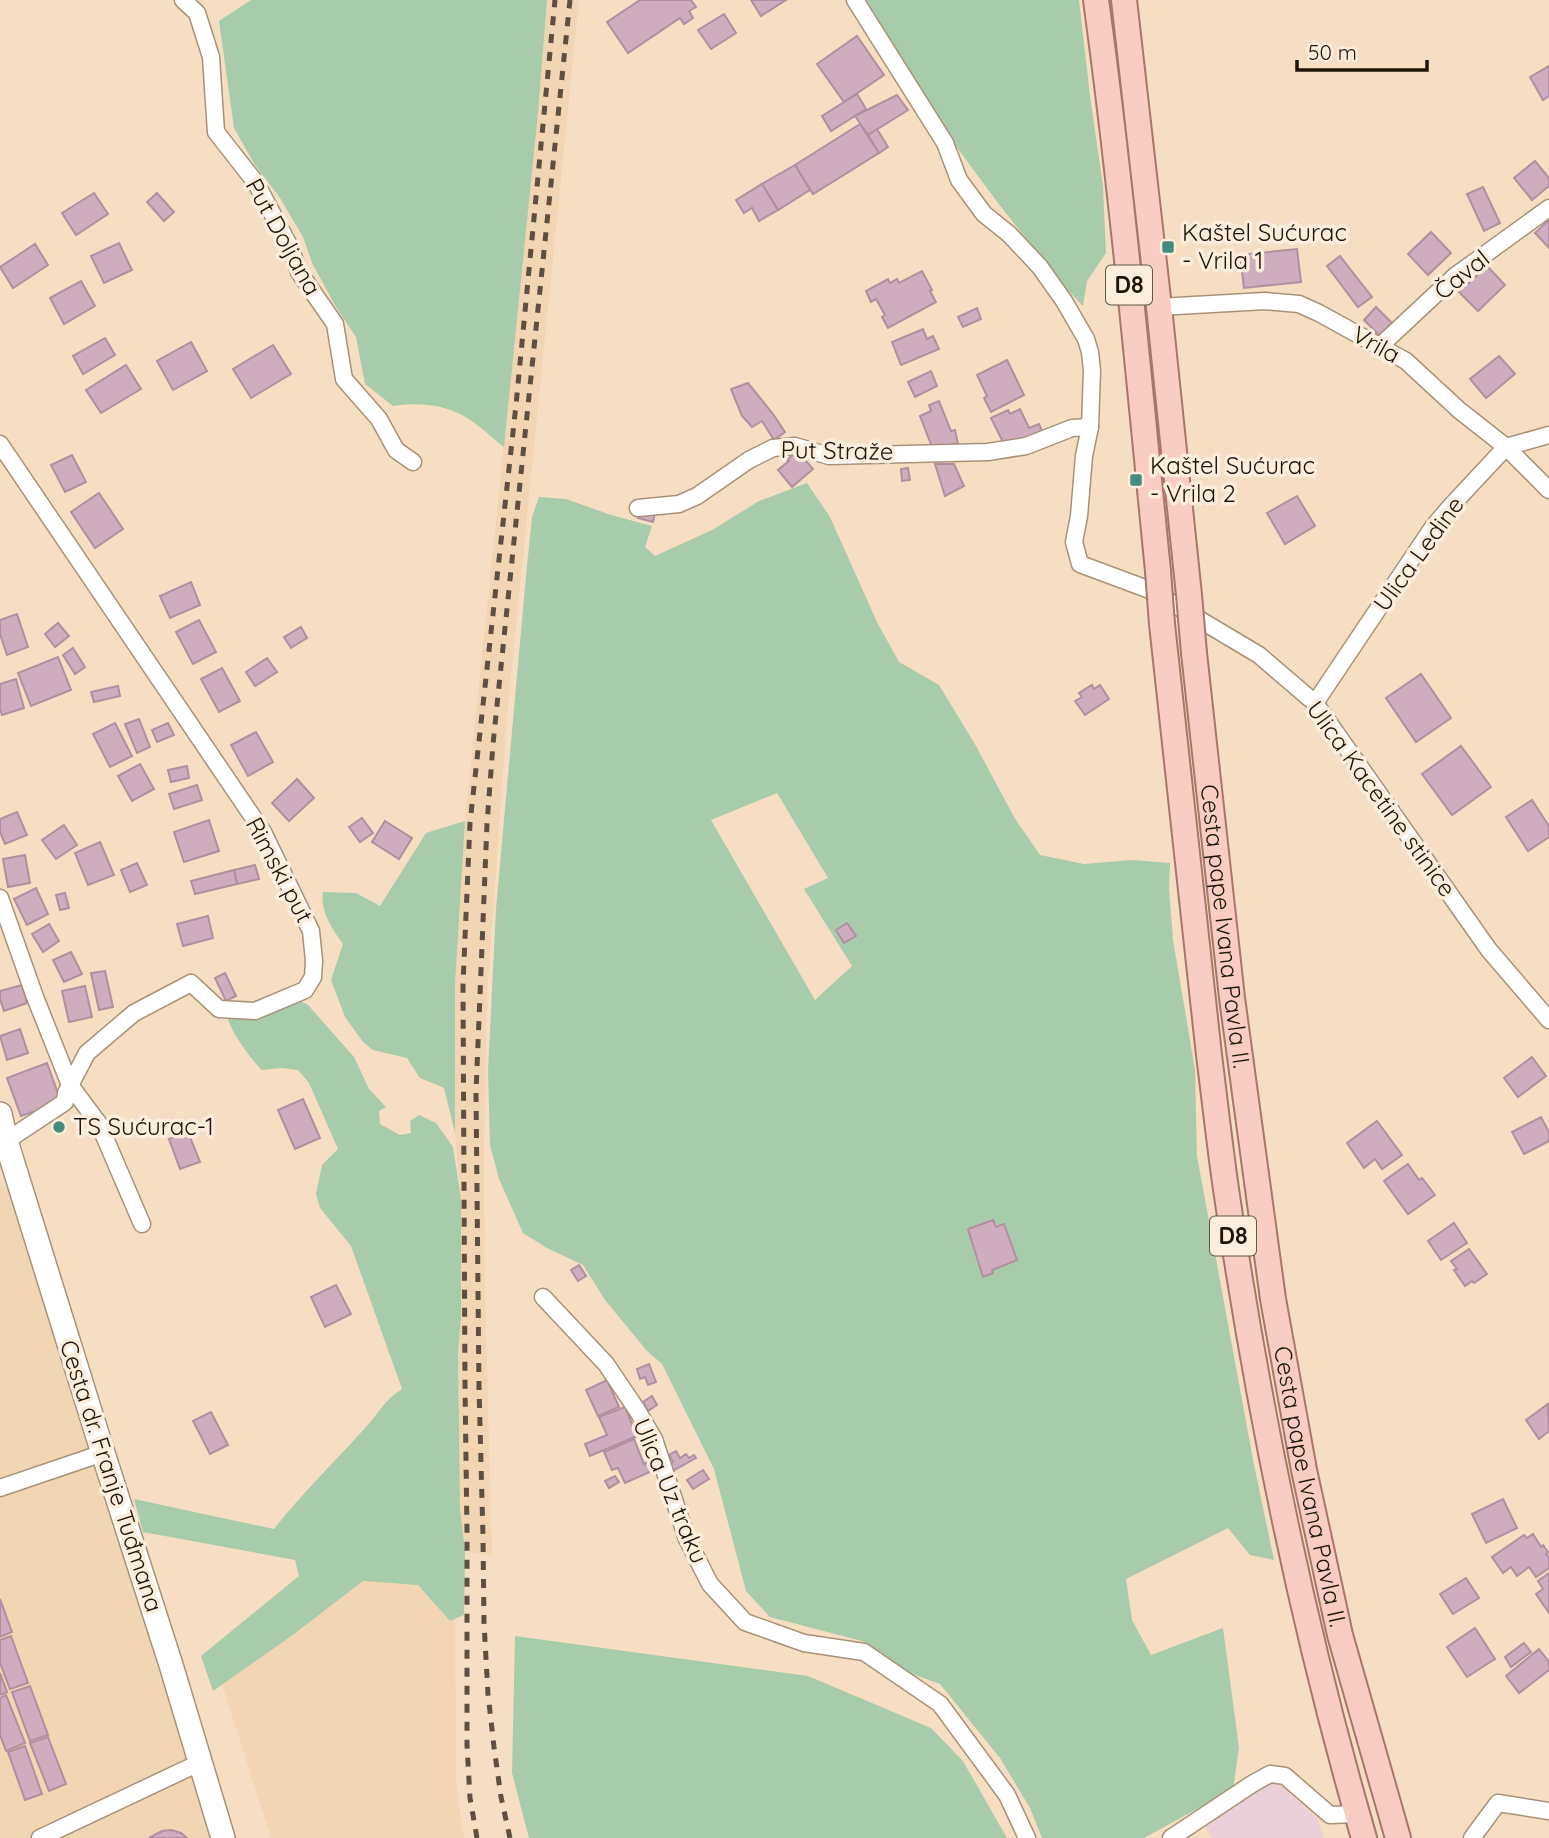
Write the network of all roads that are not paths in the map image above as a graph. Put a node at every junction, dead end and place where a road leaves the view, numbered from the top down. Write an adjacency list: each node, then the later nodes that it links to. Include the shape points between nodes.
1 (184, 0): 12 (street, Put Doljana, via 197,13 211,57 216,132 256,183 299,272 335,324 344,379 379,419 396,450)
2 (855, 0): 8 (street, via 945,143 959,180 984,214 1040,267 1086,339 1092,371)
3 (1096, 0): 27 (main road, Cesta pape Ivana Pavla II. / D8, bridge, via 1226,1192 1265,1430)
4 (1124, 0): 6 (main road, Cesta pape Ivana Pavla II. / D8)
5 (1549, 208): 7 (street, Čaval, via 1455,276)
6 (1159, 307): 7 (street, Vrila, via 1265,301 1298,304); 33 (main road, Cesta pape Ivana Pavla II. / D8, bridge, via 1232,998 1273,1299 1340,1635)
7 (1379, 347): 11 (street, Vrila, via 1406,361)
8 (1090, 428): 14 (street, Put Straže, via 1072,428 1026,446 988,452 829,456 795,446 773,448 697,496); 15 (street, Ulica Kacetine stinice, via 1074,542 1080,564 1150,590 1259,655)
9 (1549, 435): 11 (street)
10 (0, 444): 18 (street, Rimski put, via 263,832 311,931 313,977 305,990 254,1012 219,1009 191,983 134,1013 87,1052)
11 (1506, 447): 13 (street, Vrila); 15 (street, Ulica Ledine, via 1433,527)
12 (413, 462)
13 (1549, 491)
14 (638, 508)
15 (1315, 703): 17 (street, Ulica Kacetine stinice, via 1489,950)
16 (0, 898): 18 (street)
17 (1549, 1020)
18 (71, 1085): 20 (street, Rimski put, via 65,1102); 21 (street, via 99,1124)
19 (0, 1114): 20 (main road, Cesta dr. Franje Tuđmana)
20 (6, 1140): 23 (main road, Cesta dr. Franje Tuđmana)
21 (142, 1224)
22 (542, 1297): 30 (street, Ulica Uz traku, via 606,1364 643,1420 654,1439 687,1539 710,1584 745,1622 804,1643 864,1652 940,1704 1007,1795)
23 (103, 1453): 24 (street); 25 (main road, Cesta dr. Franje Tuđmana)
24 (0, 1488)
25 (201, 1762): 28 (street); 29 (main road, Cesta dr. Franje Tuđmana)
26 (1549, 1811): 34 (street, via 1498,1803)
27 (1357, 1814): 31 (street, via 1330,1815 1285,1776 1270,1774); 32 (main road, Cesta pape Ivana Pavla II. / D8)
28 (40, 1838)
29 (223, 1838)
30 (1027, 1838)
31 (1171, 1838)
32 (1364, 1838)
33 (1398, 1838)
34 (1472, 1838)

